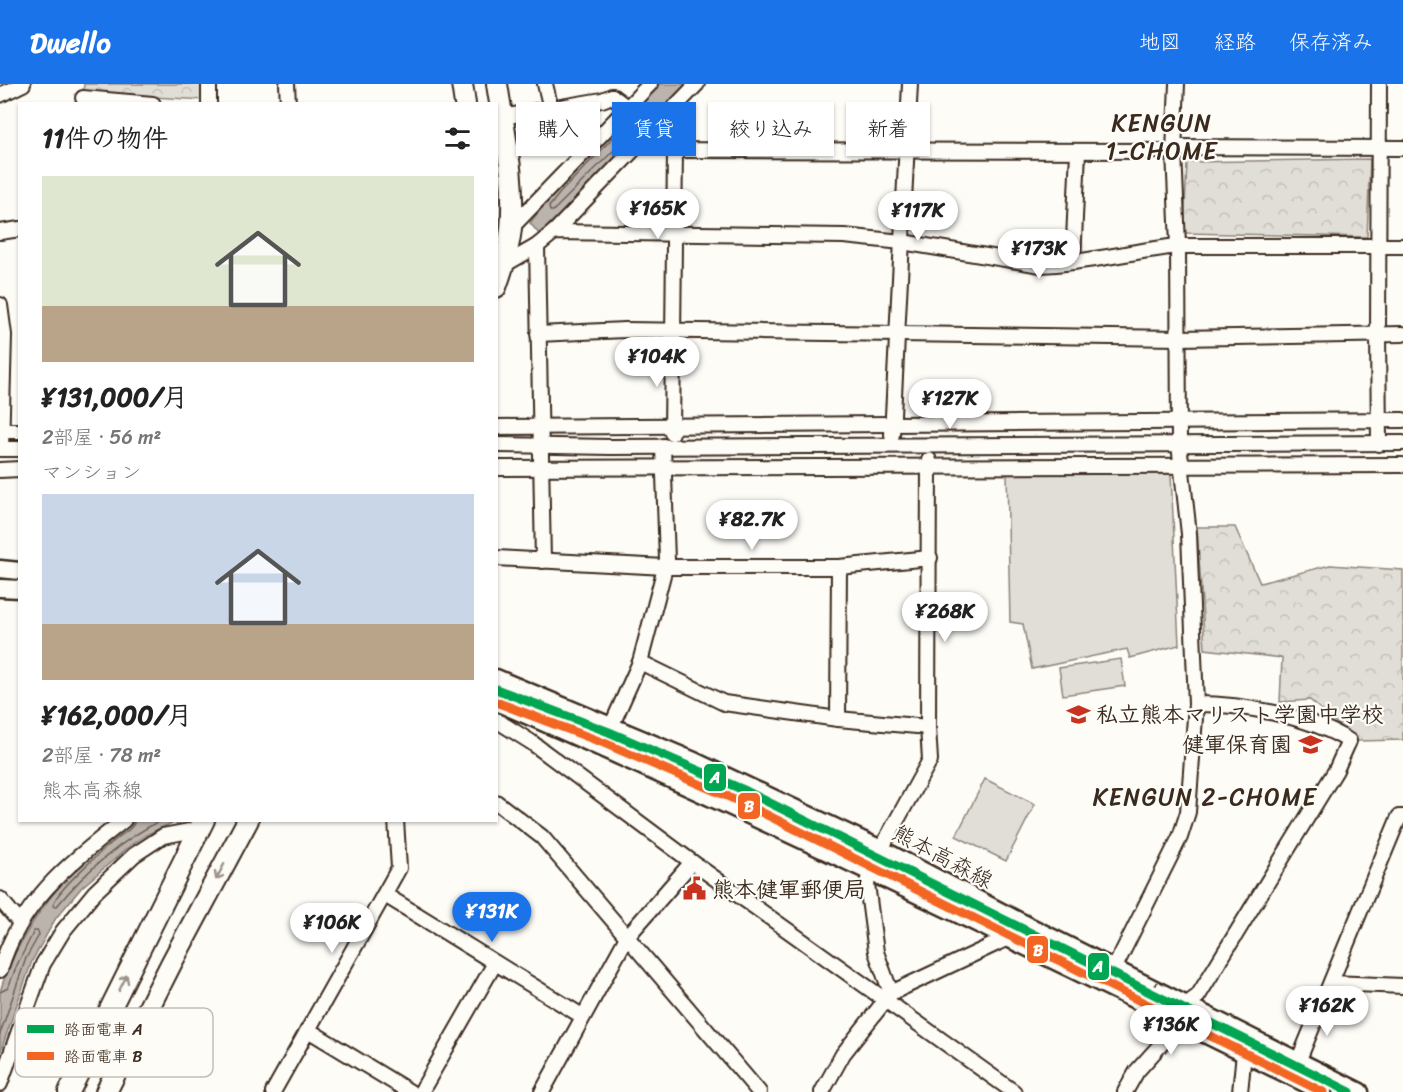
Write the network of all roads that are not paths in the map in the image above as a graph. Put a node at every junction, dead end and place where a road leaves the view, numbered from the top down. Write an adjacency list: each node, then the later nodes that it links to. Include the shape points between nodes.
1 (23, 84): 13 (street)
2 (209, 84): 16 (street)
3 (287, 84): 17 (street)
4 (462, 84): 18 (highway)
5 (497, 84): 26 (highway)
6 (545, 84): 19 (street)
7 (650, 84): 22 (street)
8 (697, 84): 23 (street)
9 (910, 84): 24 (street)
10 (1177, 84): 30 (street)
11 (1379, 84): 28 (street)
12 (613, 90): 20 (street, via 602,100); 21 (street)
13 (0, 95)
14 (84, 95): 15 (street)
15 (138, 102)
16 (208, 102)
17 (288, 102)
18 (465, 102)
19 (549, 102)
20 (591, 102)
21 (623, 102)
22 (637, 102)
23 (680, 102)
24 (909, 102)
25 (516, 115): 26 (street)
26 (502, 117): 38 (highway, via 511,171)
27 (612, 129): 38 (street)
28 (1378, 148): 29 (street); 30 (street); 46 (street)
29 (1403, 148)
30 (1174, 149): 34 (street); 45 (street)
31 (696, 150): 32 (street)
32 (846, 150)
33 (930, 150): 34 (street)
34 (1078, 151): 48 (street)
35 (628, 156): 41 (street)
36 (675, 156): 42 (street)
37 (906, 156): 43 (street)
38 (511, 228): 49 (highway)
39 (18, 229): 40 (street)
40 (0, 232)
41 (554, 232): 42 (street); 44 (street)
42 (674, 235): 43 (street, via 844,236); 52 (street)
43 (902, 242): 48 (street, via 1041,264); 53 (street)
44 (537, 246): 49 (street); 55 (street)
45 (1178, 246): 46 (street); 48 (street); 57 (street)
46 (1379, 246): 47 (street); 54 (street)
47 (1403, 246)
48 (1073, 262)
49 (504, 265): 50 (highway)
50 (498, 282)
51 (0, 305): 65 (street, via 4,335)
52 (672, 331): 53 (street); 55 (street); 62 (street)
53 (897, 333): 57 (street); 61 (street)
54 (1378, 333): 56 (street); 57 (street); 58 (street)
55 (538, 334): 64 (street)
56 (1403, 334)
57 (1179, 338): 60 (street)
58 (1379, 420): 59 (street); 60 (street); 69 (street)
59 (1403, 420)
60 (1179, 422): 61 (street); 68 (street)
61 (893, 425): 62 (street); 72 (street)
62 (672, 426): 64 (street); 74 (street)
63 (498, 427): 64 (street)
64 (540, 427): 70 (street)
65 (1, 430): 66 (street); 75 (street)
66 (18, 431)
67 (1403, 443): 69 (street)
68 (1179, 444): 69 (street); 73 (street); 79 (street)
69 (1379, 444)
70 (541, 445): 71 (street); 74 (street); 81 (street)
71 (498, 446)
72 (892, 446): 73 (street); 74 (street)
73 (929, 446): 78 (street)
74 (667, 447): 82 (street)
75 (0, 449): 76 (street)
76 (18, 449)
77 (1403, 465): 79 (street)
78 (929, 466): 79 (street); 82 (street); 86 (street)
79 (1181, 466): 97 (street, via 1189,534)
80 (498, 468): 81 (street)
81 (541, 468): 82 (street); 87 (street)
82 (664, 468): 88 (street)
83 (18, 469): 84 (street)
84 (0, 470)
85 (498, 558): 87 (street)
86 (930, 558): 89 (street); 101 (street)
87 (543, 561): 88 (street)
88 (665, 567): 89 (street); 94 (street)
89 (839, 567): 98 (street)
90 (0, 569): 91 (main road)
91 (18, 570)
92 (0, 588): 93 (main road)
93 (18, 589)
94 (639, 662): 98 (street, via 724,703); 100 (street)
95 (498, 679): 100 (main road, 熊本高森線)
96 (498, 703): 102 (main road, 熊本高森線)
97 (1196, 704): 118 (street, via 1188,812 1180,837); 124 (street, via 1271,713 1315,725 1349,741 1336,770 1198,996)
98 (838, 719): 101 (street)
99 (498, 721): 110 (street)
100 (611, 726): 102 (street); 109 (main road, 熊本高森線)
101 (928, 728): 109 (street, via 930,760)
102 (602, 747): 111 (main road, 熊本高森線)
103 (498, 804): 115 (street, via 542,837)
104 (1403, 817): 120 (street, via 1399,817)
105 (121, 822): 114 (street, via 67,865)
106 (247, 822): 127 (highway, one-way to 127)
107 (396, 822): 112 (street, via 399,868)
108 (202, 825): 125 (street, via 163,836 134,855 95,892 63,931 43,964); 126 (highway, one-way to 108)
109 (881, 849): 111 (street); 118 (main road, 熊本高森線)
110 (692, 862): 115 (street); 123 (street)
111 (870, 871): 116 (main road, 熊本高森線); 123 (street, via 868,901)
112 (385, 896): 117 (street); 130 (street)
113 (0, 899): 114 (street)
114 (20, 922): 119 (street)
115 (627, 937): 128 (street); 144 (street)
116 (1008, 938): 121 (main road, 熊本高森線); 123 (street)
117 (495, 963): 128 (street); 142 (street)
118 (1114, 968): 121 (street); 124 (main road, 熊本高森線)
119 (0, 970)
120 (1332, 982): 122 (street); 133 (street)
121 (1106, 985): 129 (main road, 熊本高森線)
122 (1403, 986)
123 (888, 997): 145 (street, via 843,1054); 146 (street)
124 (1187, 1004): 129 (street); 133 (main road, 熊本高森線)
125 (27, 1008)
126 (111, 1008)
127 (149, 1008)
128 (582, 1016): 143 (street)
129 (1178, 1021): 132 (main road, 熊本高森線); 147 (street)
130 (308, 1030): 138 (street); 141 (street)
131 (15, 1042): 137 (street)
132 (1244, 1053): 136 (main road, 熊本高森線); 148 (street)
133 (1299, 1061): 136 (street); 150 (main road, 熊本高森線)
134 (76, 1077): 139 (highway, one-way to 134)
135 (114, 1077): 140 (highway, one-way to 140)
136 (1291, 1077): 149 (main road, 熊本高森線)
137 (0, 1084)
138 (279, 1090)
139 (69, 1092)
140 (106, 1092)
141 (410, 1092)
142 (422, 1092)
143 (542, 1092)
144 (759, 1092)
145 (822, 1092)
146 (1014, 1092)
147 (1125, 1092)
148 (1240, 1092)
149 (1323, 1092)
150 (1360, 1092)

